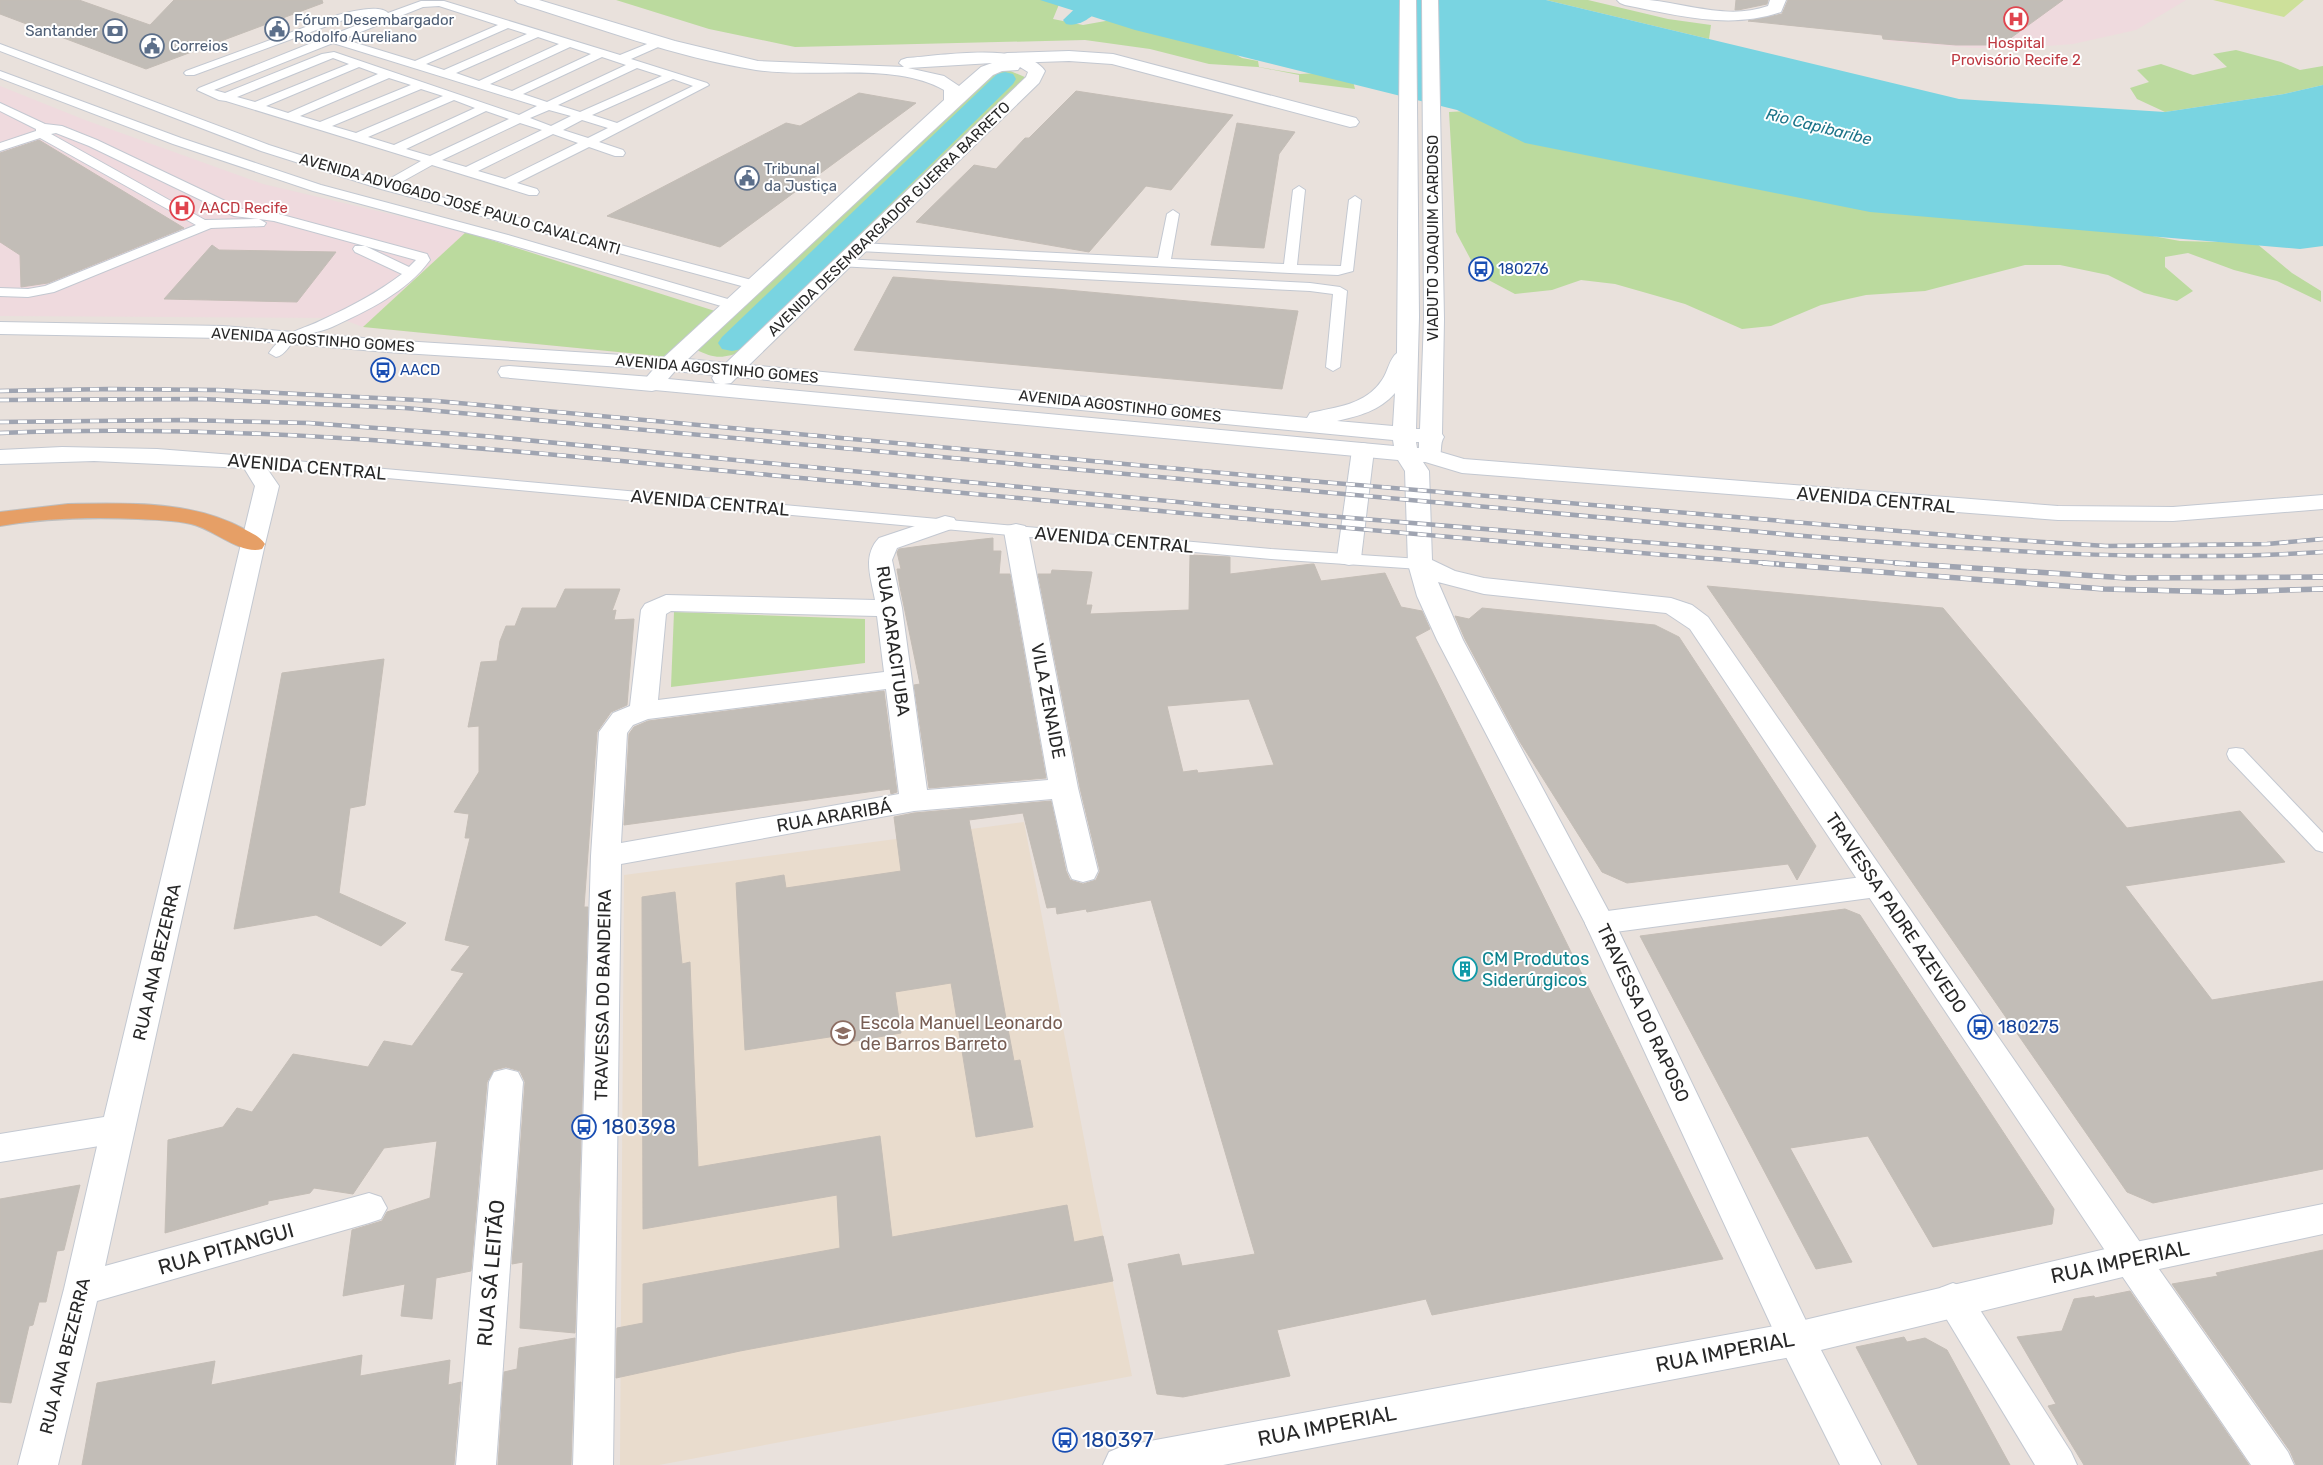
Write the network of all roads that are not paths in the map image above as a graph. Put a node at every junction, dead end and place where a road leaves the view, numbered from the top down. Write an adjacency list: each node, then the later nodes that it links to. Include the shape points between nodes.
1 (523, 0): 10 (street)
2 (1408, 0): 77 (street, VIADUTO JOAQUIM CARDOSO, via 1409,317)
3 (1430, 0): 87 (street, VIADUTO JOAQUIM CARDOSO, via 1434,319)
4 (1625, 0): 5 (street, via 1722,16 1769,12 1775,9)
5 (1778, 0)
6 (394, 14): 7 (lane, via 421,4 440,3); 9 (lane); 22 (lane, via 342,16)
7 (508, 24): 8 (lane); 20 (lane)
8 (538, 33): 11 (lane); 25 (lane)
9 (329, 38): 20 (lane); 32 (lane, via 204,90)
10 (661, 42): 17 (lane); 21 (street, via 744,64)
11 (570, 43): 13 (lane); 28 (lane)
12 (0, 47): 14 (lane, AVENIDA ADVOGADO JOSÉ PAULO CAVALCANTI)
13 (602, 53): 17 (lane); 30 (lane)
14 (22, 56): 16 (lane); 58 (lane, AVENIDA ADVOGADO JOSÉ PAULO CAVALCANTI, via 265,148)
15 (1007, 58): 21 (street); 27 (street, via 1030,63 1038,71); 41 (street, via 1069,56 1113,59)
16 (0, 59)
17 (621, 59): 19 (lane)
18 (358, 64): 24 (lane); 32 (lane, via 334,55 326,56); 35 (lane)
19 (636, 64): 26 (lane); 34 (lane)
20 (416, 65): 25 (lane)
21 (801, 69): 33 (street, via 918,73 944,81 952,88)
22 (190, 73)
23 (0, 74): 74 (lane, AVENIDA ADVOGADO JOSÉ PAULO CAVALCANTI, via 177,142 317,188)
24 (388, 74): 29 (lane); 39 (lane)
25 (445, 74): 28 (lane)
26 (673, 75): 38 (lane); 43 (lane, via 703,85)
27 (1035, 77): 33 (street, via 1023,68 993,67); 67 (street, AVENIDA DESEMBARGADOR GUERRA BARRETO)
28 (479, 84): 30 (lane)
29 (421, 85): 31 (lane); 42 (lane)
30 (512, 95): 34 (lane)
31 (453, 96): 36 (lane); 46 (lane)
32 (223, 98): 35 (lane)
33 (953, 101): 72 (street)
34 (547, 106): 38 (lane); 40 (lane)
35 (253, 107): 39 (lane)
36 (486, 107): 40 (lane); 50 (lane)
37 (2, 110): 44 (lane)
38 (581, 116): 43 (lane); 45 (lane)
39 (288, 118): 42 (lane)
40 (519, 119): 45 (lane); 53 (lane)
41 (1350, 122)
42 (319, 127): 46 (lane)
43 (617, 127): 47 (lane)
44 (42, 130): 48 (lane, via 58,128); 49 (lane); 51 (lane)
45 (552, 130): 47 (lane); 54 (lane)
46 (356, 138): 50 (lane)
47 (588, 142): 52 (lane); 57 (lane)
48 (94, 143): 51 (lane); 55 (lane)
49 (0, 147)
50 (394, 150): 53 (lane)
51 (73, 151): 56 (lane)
52 (619, 153)
53 (430, 161): 54 (lane); 58 (lane)
54 (466, 172): 57 (lane)
55 (160, 175): 56 (lane); 61 (lane)
56 (132, 184): 63 (lane)
57 (506, 184): 60 (lane)
58 (385, 186): 72 (lane, AVENIDA ADVOGADO JOSÉ PAULO CAVALCANTI)
59 (1299, 190): 70 (lane)
60 (533, 192)
61 (210, 200): 63 (lane); 64 (lane)
62 (1355, 200): 70 (lane, via 1348,268 1338,271)
63 (182, 211): 66 (lane)
64 (239, 213): 66 (lane); 71 (lane, via 276,217 419,254 423,260)
65 (1173, 214): 68 (lane)
66 (210, 224): 71 (lane, via 283,226 375,255); 73 (lane, via 49,289 28,293)
67 (859, 247): 68 (lane); 69 (street, AVENIDA DESEMBARGADOR GUERRA BARRETO)
68 (1164, 262): 70 (lane)
69 (843, 263): 81 (lane, via 1340,291); 82 (street, AVENIDA DESEMBARGADOR GUERRA BARRETO)
70 (1290, 269)
71 (411, 273): 76 (lane, via 364,306)
72 (754, 285): 74 (street)
73 (0, 292)
74 (733, 305): 80 (street)
75 (0, 328): 76 (street, AVENIDA AGOSTINHO GOMES, via 143,329)
76 (291, 337): 79 (lane); 80 (street, AVENIDA AGOSTINHO GOMES)
77 (1406, 345): 85 (street, via 1399,372 1391,386 1370,404 1332,416); 87 (street, VIADUTO JOAQUIM CARDOSO)
78 (0, 346): 79 (street, AVENIDA AGOSTINHO GOMES, via 209,348)
79 (276, 353): 83 (street, AVENIDA AGOSTINHO GOMES)
80 (670, 364): 82 (street, AVENIDA AGOSTINHO GOMES); 83 (street)
81 (1334, 367)
82 (733, 369): 84 (street, AVENIDA DESEMBARGADOR GUERRA BARRETO); 85 (street, AVENIDA AGOSTINHO GOMES)
83 (652, 384): 84 (street, AVENIDA AGOSTINHO GOMES)
84 (712, 389): 86 (street, AVENIDA AGOSTINHO GOMES)
85 (1289, 423): 87 (street, AVENIDA AGOSTINHO GOMES)
86 (1363, 450): 87 (street, AVENIDA AGOSTINHO GOMES); 95 (street)
87 (1418, 451): 90 (street, AVENIDA CENTRAL, via 1462,466 2058,513 2173,514); 96 (street, VIADUTO JOAQUIM CARDOSO)
88 (0, 457): 89 (street, AVENIDA CENTRAL, via 156,455)
89 (251, 462): 92 (lane, AVENIDA CENTRAL); 94 (street, RUA ANA BEZERRA, via 267,486)
90 (2323, 502)
91 (0, 519): 94 (highway, via 60,511 108,510 176,515 220,525)
92 (945, 523): 93 (lane, AVENIDA CENTRAL); 97 (street, RUA CARACITUBA, via 888,543 882,549 880,560)
93 (1016, 531): 95 (lane, AVENIDA CENTRAL); 101 (street, VILA ZENAIDE)
94 (253, 544): 109 (street, RUA ANA BEZERRA)
95 (1349, 558): 96 (lane, AVENIDA CENTRAL)
96 (1420, 564): 106 (street, TRAVESSA PADRE AZEVEDO, via 1464,582 1656,603 1683,611 1699,624); 107 (street, TRAVESSA DO RAPOSO, via 1450,640)
97 (889, 608): 98 (street, RUA CARACITUBA); 99 (street, via 666,603 654,610)
98 (899, 680): 99 (street, TRAVESSA DO BANDEIRA); 102 (street, RUA CARACITUBA)
99 (643, 711): 104 (street, TRAVESSA DO BANDEIRA, via 623,719 613,732)
100 (2236, 754): 103 (lane)
101 (1064, 788): 102 (street, RUA ARARIBÁ); 105 (street, VILA ZENAIDE)
102 (914, 801): 104 (street, RUA ARARIBÁ)
103 (2323, 846)
104 (606, 856): 119 (street, TRAVESSA DO BANDEIRA)
105 (1083, 871)
106 (1877, 886): 107 (street); 113 (street, TRAVESSA PADRE AZEVEDO)
107 (1600, 923): 116 (street, TRAVESSA DO RAPOSO)
108 (506, 1082): 118 (street, RUA SÁ LEITÃO)
109 (118, 1129): 110 (street); 114 (street, RUA ANA BEZERRA)
110 (0, 1148)
111 (369, 1208): 114 (street, RUA PITANGUI)
112 (2323, 1219): 113 (street, RUA IMPERIAL)
113 (2131, 1259): 115 (street, RUA IMPERIAL); 123 (street, TRAVESSA PADRE AZEVEDO)
114 (82, 1289): 117 (street, RUA ANA BEZERRA)
115 (1953, 1300): 116 (street, RUA IMPERIAL); 122 (street)
116 (1796, 1339): 120 (street, RUA IMPERIAL); 121 (street, TRAVESSA DO RAPOSO)
117 (38, 1465)
118 (476, 1465)
119 (593, 1465)
120 (1122, 1465)
121 (1861, 1465)
122 (2057, 1465)
123 (2274, 1465)

